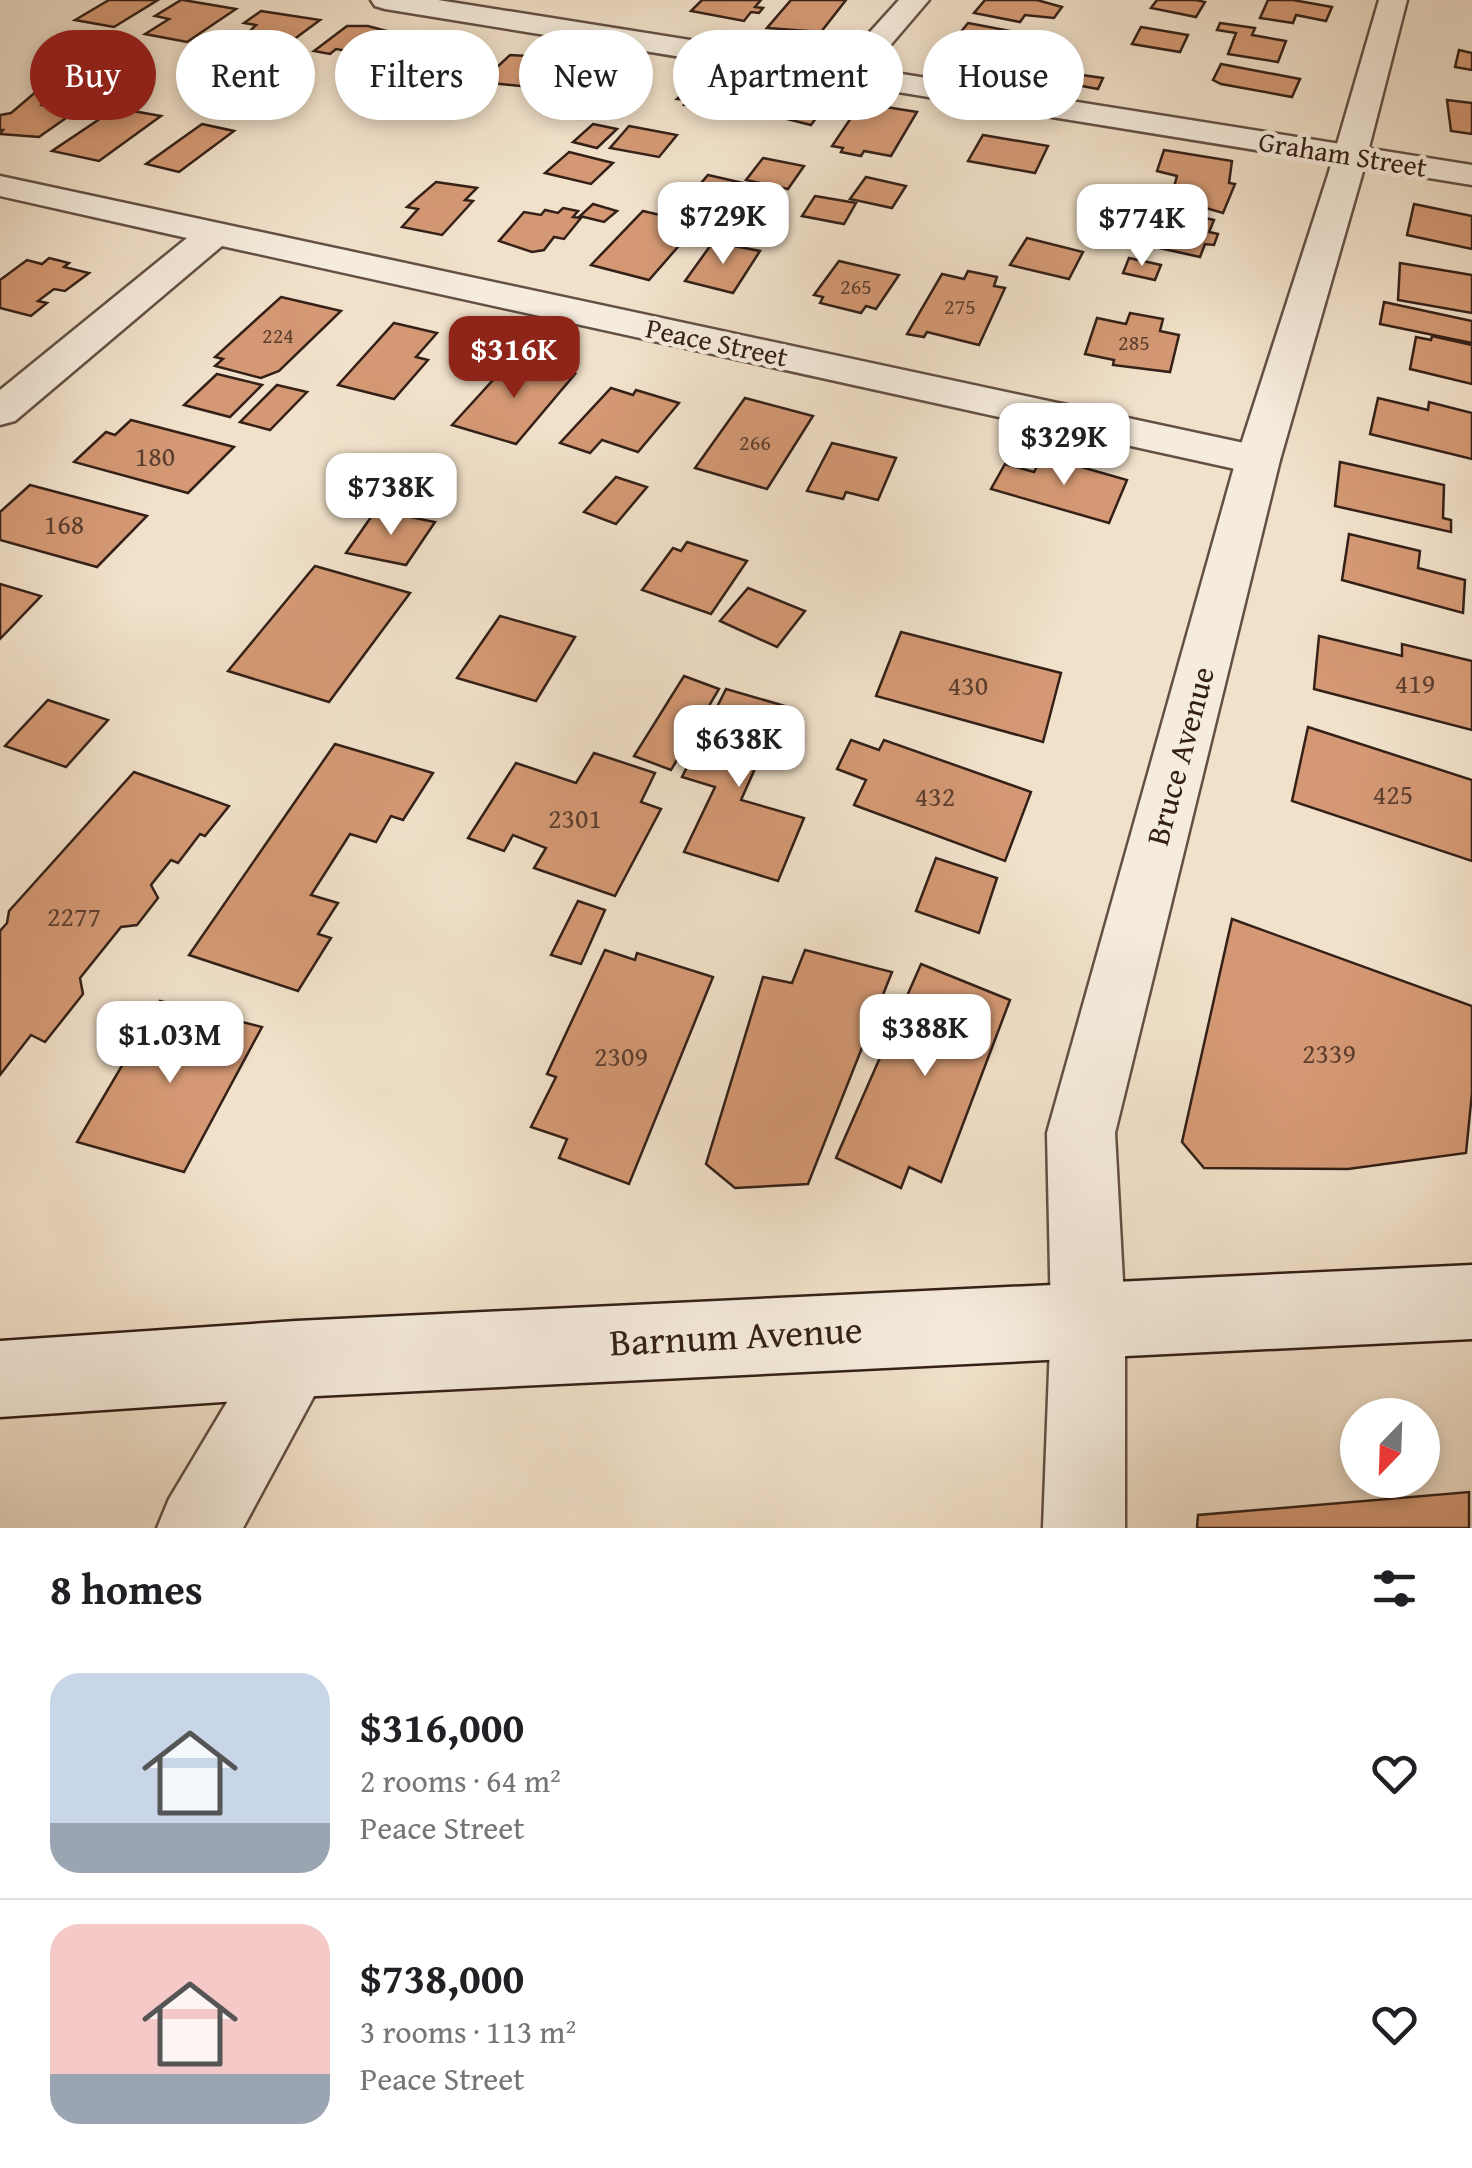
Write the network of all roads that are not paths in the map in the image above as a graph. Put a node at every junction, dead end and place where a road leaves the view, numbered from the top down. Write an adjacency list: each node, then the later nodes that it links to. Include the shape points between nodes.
1 (385, 0): 5 (street, Graham Street)
2 (915, 0): 4 (street)
3 (1393, 0): 7 (street, Bruce Avenue)
4 (888, 30)
5 (673, 46)
6 (903, 83): 7 (street, Graham Street)
7 (1351, 155): 8 (street, Graham Street); 12 (street, Bruce Avenue)
8 (1472, 175)
9 (0, 186): 10 (street, Peace Street)
10 (215, 232): 11 (street); 12 (street, Peace Street)
11 (0, 412)
12 (1258, 460): 14 (street, Bruce Avenue, via 1080,1133)
13 (1472, 1302): 14 (street, Barnum Avenue)
14 (1088, 1318): 15 (street, Barnum Avenue); 18 (street, Bruce Avenue)
15 (296, 1359): 16 (street, Barnum Avenue); 17 (street)
16 (0, 1379)
17 (198, 1528)
18 (1084, 1528)

